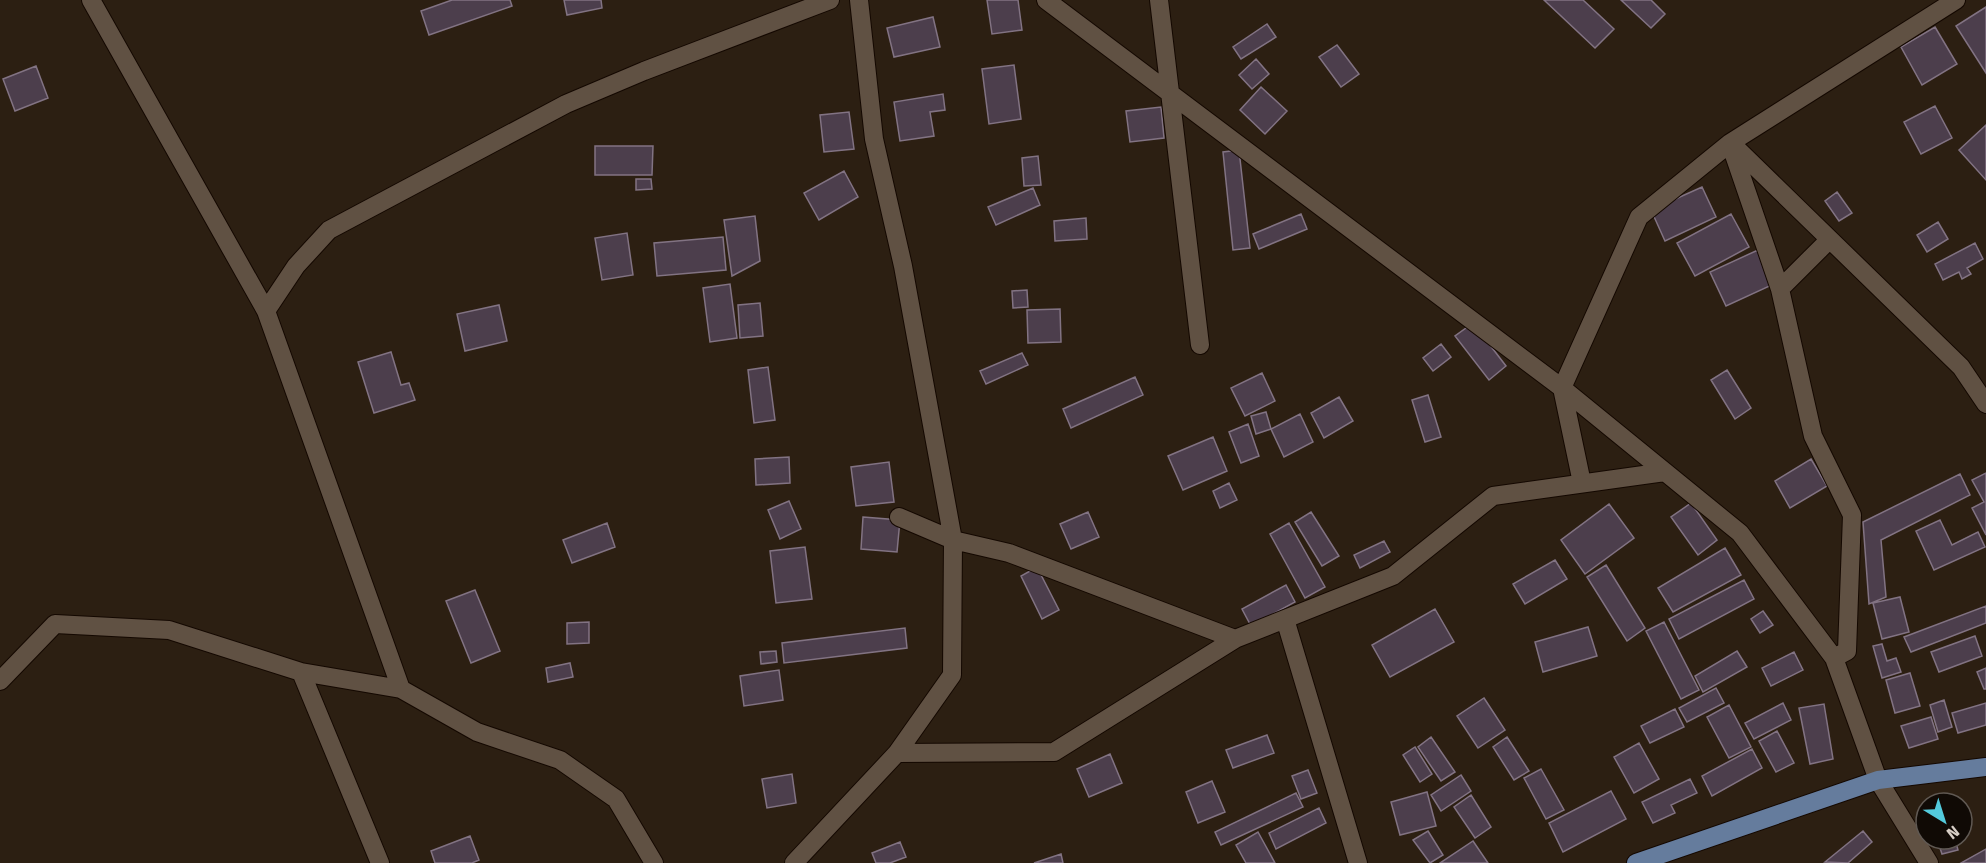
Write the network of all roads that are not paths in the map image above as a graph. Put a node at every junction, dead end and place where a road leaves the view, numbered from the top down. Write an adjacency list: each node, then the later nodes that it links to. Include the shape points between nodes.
1 (91, 0): 11 (street)
2 (830, 0): 11 (street, via 566,104 329,231 296,266)
3 (860, 0): 18 (street, via 874,139 903,266)
4 (1046, 0): 7 (street)
5 (1159, 0): 7 (street)
6 (1956, 0): 8 (street)
7 (1170, 91): 12 (street); 13 (street)
8 (1730, 143): 9 (street); 10 (street); 13 (street, via 1639,217)
9 (1829, 240): 10 (street); 14 (street, via 1960,367)
10 (1780, 289): 21 (street, via 1813,436 1852,515 1847,651)
11 (266, 311): 24 (street)
12 (1200, 345)
13 (1562, 388): 15 (street); 16 (street)
14 (1986, 404)
15 (1665, 472): 16 (street); 21 (street, via 1740,533)
16 (1582, 483): 19 (street, via 1493,495 1393,576)
17 (898, 517): 18 (street)
18 (953, 540): 20 (street, via 1009,553); 25 (street, via 952,675)
19 (1285, 619): 20 (street); 31 (street)
20 (1235, 639): 25 (street, via 1054,752)
21 (1834, 658): 27 (street)
22 (301, 672): 23 (street, via 169,630 55,624); 24 (street); 28 (street)
23 (0, 681)
24 (401, 689): 29 (street, via 477,732 560,760 616,799)
25 (897, 753): 30 (street)
26 (1986, 766): 27 (main road)
27 (1878, 780): 32 (main road); 33 (street)
28 (380, 863)
29 (654, 863)
30 (794, 863)
31 (1358, 863)
32 (1636, 863)
33 (1929, 863)

